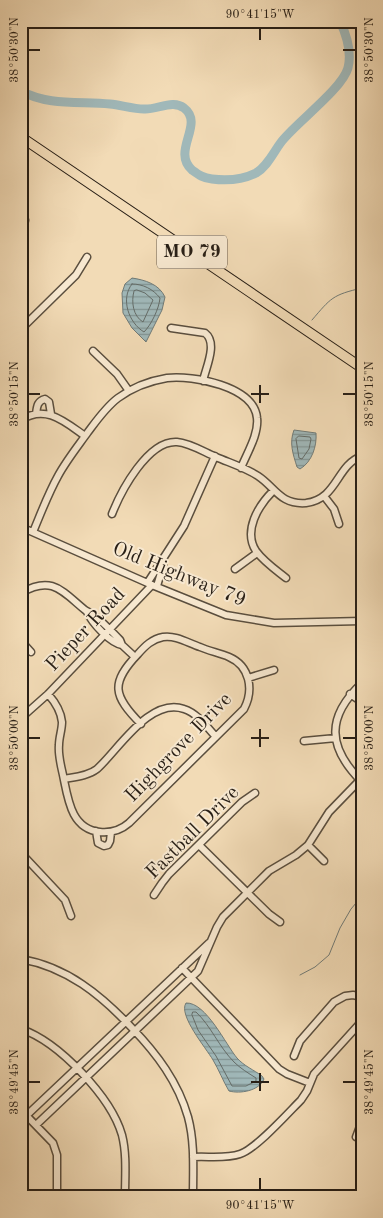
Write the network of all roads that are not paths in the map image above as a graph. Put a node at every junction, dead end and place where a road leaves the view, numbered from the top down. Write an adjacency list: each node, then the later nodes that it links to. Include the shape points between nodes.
1 (21, 136): 8 (main road, MO 79)
2 (21, 214): 3 (street, via 25,220)
3 (21, 229)
4 (86, 257): 6 (street, via 76,275)
5 (171, 328): 9 (street, via 209,336 212,344)
6 (21, 329)
7 (94, 351): 10 (street)
8 (362, 368)
9 (203, 381): 10 (street, via 169,378 148,382); 17 (street, via 240,392 255,410 257,427)
10 (129, 391): 14 (street, via 104,410)
11 (36, 414): 12 (street); 12 (street, via 39,401 44,399 49,402); 13 (street)
12 (51, 414): 14 (street)
13 (21, 420)
14 (85, 436): 23 (street, via 56,479)
15 (215, 456): 17 (street); 20 (street, via 179,442 157,448 146,458 118,498); 27 (street, Pieper Road, via 187,519 159,564)
16 (362, 456): 19 (street, via 348,464)
17 (241, 468): 18 (street, via 260,477)
18 (273, 491): 19 (street, via 285,500 299,503); 24 (street, via 261,505 252,526 252,540)
19 (324, 496): 21 (street, via 334,509)
20 (112, 514)
21 (339, 524)
22 (21, 527): 23 (street, Old Highway 79)
23 (33, 532): 27 (street, Old Highway 79)
24 (258, 553): 25 (street); 26 (street)
25 (235, 569)
26 (286, 578)
27 (152, 584): 29 (street, Old Highway 79, via 206,608 250,620 299,624); 30 (street, Pieper Road)
28 (21, 593): 30 (street, via 30,587 51,585 94,614)
29 (362, 621)
30 (107, 632): 33 (street, via 120,640); 37 (street, Pieper Road)
31 (21, 641): 32 (street)
32 (31, 652)
33 (135, 657): 35 (street, Highgrove Drive, via 155,640 173,637 228,656 243,667); 41 (street, Highgrove Drive, via 123,670 119,691 126,709)
34 (274, 670): 35 (street)
35 (248, 678): 42 (street, Highgrove Drive, via 249,697 244,709)
36 (362, 683): 38 (street)
37 (48, 694): 40 (street, Pieper Road); 45 (street, Highgrove Drive, via 62,721 58,749)
38 (350, 694): 39 (street); 43 (street, via 339,714)
39 (362, 702)
40 (21, 718)
41 (141, 724): 42 (street, via 157,710 174,707 191,712); 45 (street, via 97,769)
42 (216, 737): 49 (street, Highgrove Drive, via 129,823)
43 (336, 738): 44 (street); 46 (street, via 346,766)
44 (304, 741)
45 (64, 779): 48 (street, Highgrove Drive, via 74,815 84,826)
46 (361, 781): 51 (street, via 329,812)
47 (255, 793): 50 (street, Fastball Drive)
48 (96, 831): 49 (street); 49 (street, Highgrove Drive, via 98,843 104,846 108,845)
49 (111, 832)
50 (199, 845): 54 (street); 55 (street, Fastball Drive, via 169,874)
51 (308, 845): 53 (street); 54 (street, via 269,871)
52 (21, 854): 56 (street, via 65,900)
53 (324, 861)
54 (247, 893): 57 (street); 58 (street, via 220,921)
55 (154, 895)
56 (71, 916)
57 (280, 922)
58 (212, 941): 60 (street); 61 (street)
59 (21, 959): 64 (street, via 74,978 102,998)
60 (182, 968): 61 (street); 64 (street)
61 (192, 978): 66 (street); 70 (street, via 279,1069)
62 (362, 998): 67 (street, via 345,996 334,1002 300,1041)
63 (362, 1021): 70 (street, via 318,1069)
64 (126, 1022): 66 (street); 68 (street)
65 (21, 1029): 68 (street, via 48,1042)
66 (135, 1032): 69 (street); 76 (street, via 155,1053 178,1090 188,1118)
67 (294, 1056)
68 (76, 1068): 69 (street); 72 (street)
69 (86, 1078): 74 (street); 78 (street, via 112,1110 122,1134 126,1159)
70 (310, 1083): 76 (street, via 301,1100 242,1154)
71 (21, 1110): 72 (street)
72 (27, 1115): 74 (street)
73 (362, 1121): 75 (street)
74 (36, 1125): 77 (street, via 56,1149)
75 (356, 1137)
76 (193, 1156): 79 (street)
77 (57, 1197)
78 (125, 1197)
79 (193, 1197)

